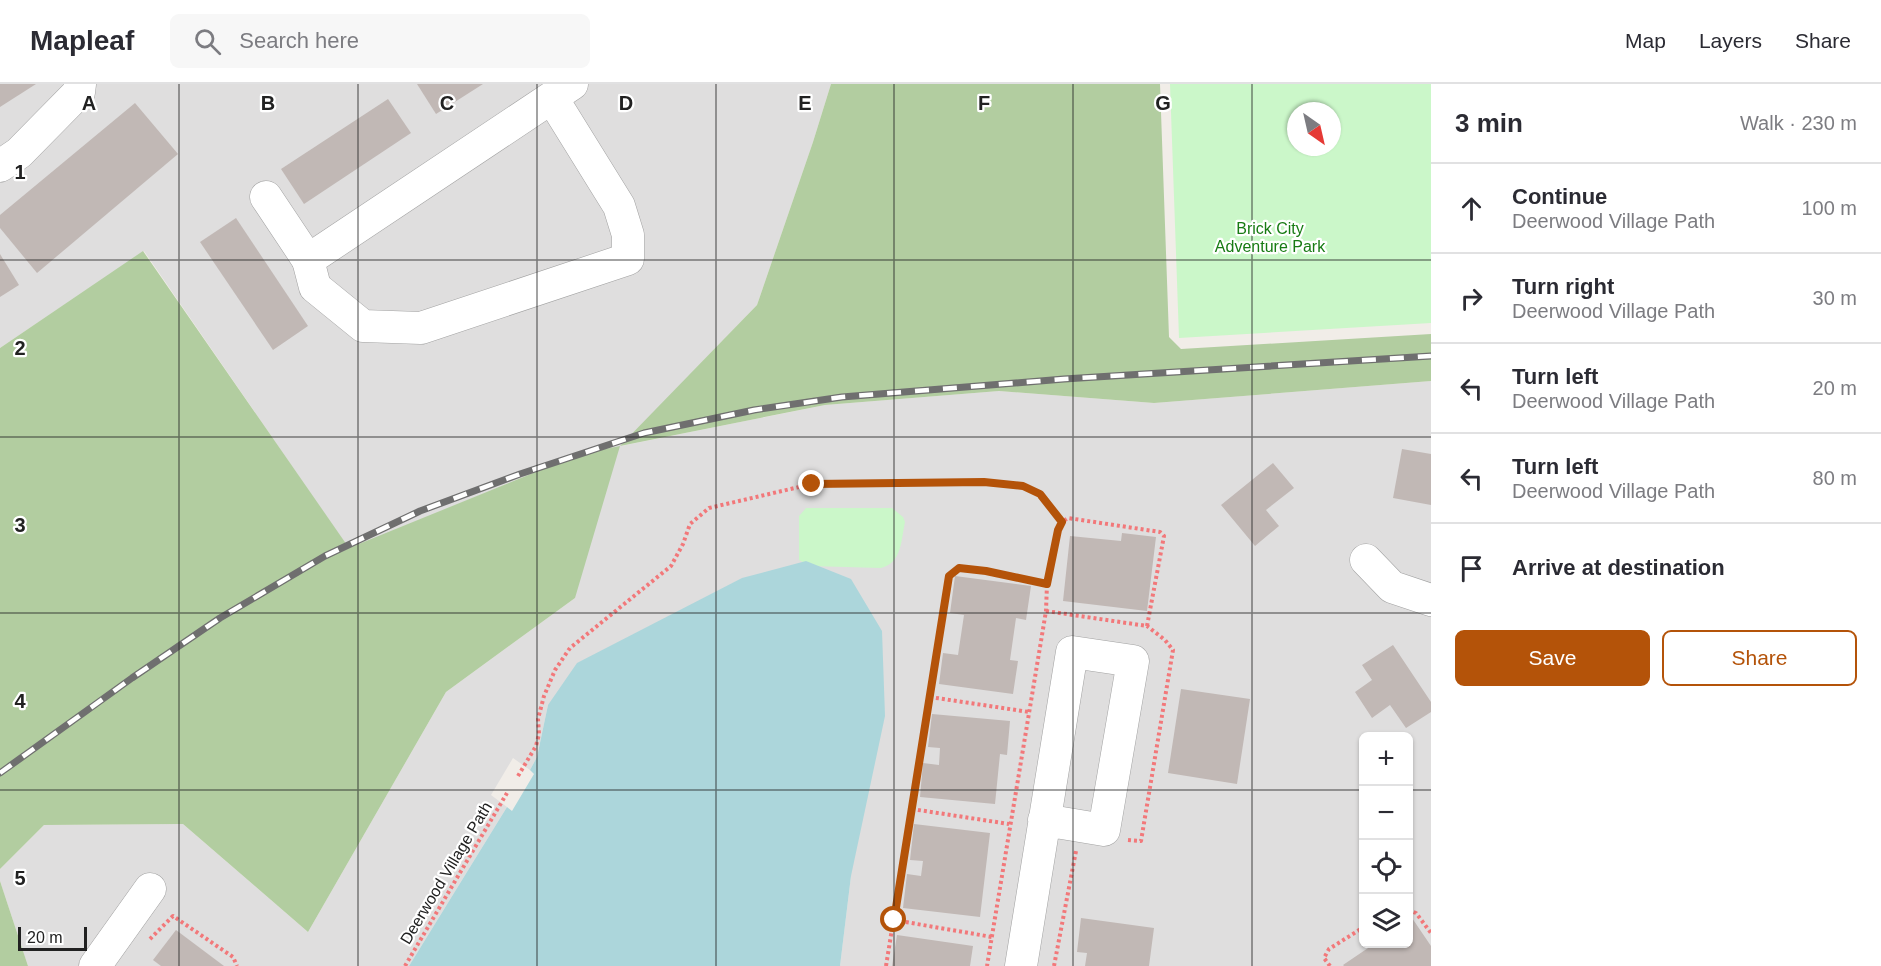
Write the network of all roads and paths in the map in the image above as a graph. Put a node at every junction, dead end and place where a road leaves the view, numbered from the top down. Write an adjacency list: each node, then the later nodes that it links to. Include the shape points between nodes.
1 (80, 84): 3 (street, via 79,92 19,153)
2 (562, 91): 5 (street); 5 (street, via 619,206 628,235 628,259 421,327 363,326 315,287)
3 (0, 166)
4 (266, 197): 5 (street)
5 (308, 260)
6 (1062, 522): 8 (path); 10 (path, via 1073,518 1160,532 1164,541 1148,626); 13 (path, via 1040,494 1023,486 984,482 812,484 709,508 690,524 671,566 570,648 544,696 536,746)
7 (1366, 560): 9 (street, via 1392,587)
8 (1047, 584): 10 (path); 11 (path, via 959,568 949,576)
9 (1431, 600)
10 (1047, 611): 12 (path)
11 (930, 697): 12 (path); 15 (path)
12 (1029, 712): 17 (path)
13 (518, 776)
14 (507, 793): 27 (path, Deerwood Village Path)
15 (912, 809): 17 (path); 20 (path)
16 (1044, 820): 16 (street, via 1072,652 1132,662 1104,830); 30 (street)
17 (1010, 824): 23 (path)
18 (150, 889): 25 (street)
19 (1413, 912): 22 (path)
20 (894, 920): 23 (path); 28 (path)
21 (1359, 930): 31 (path, via 1329,949 1324,958)
22 (1431, 933)
23 (992, 937): 29 (path)
24 (146, 944): 26 (path, via 173,916 233,957)
25 (95, 966)
26 (237, 966)
27 (405, 966)
28 (886, 966)
29 (987, 966)
30 (1022, 966)
31 (1330, 966)

